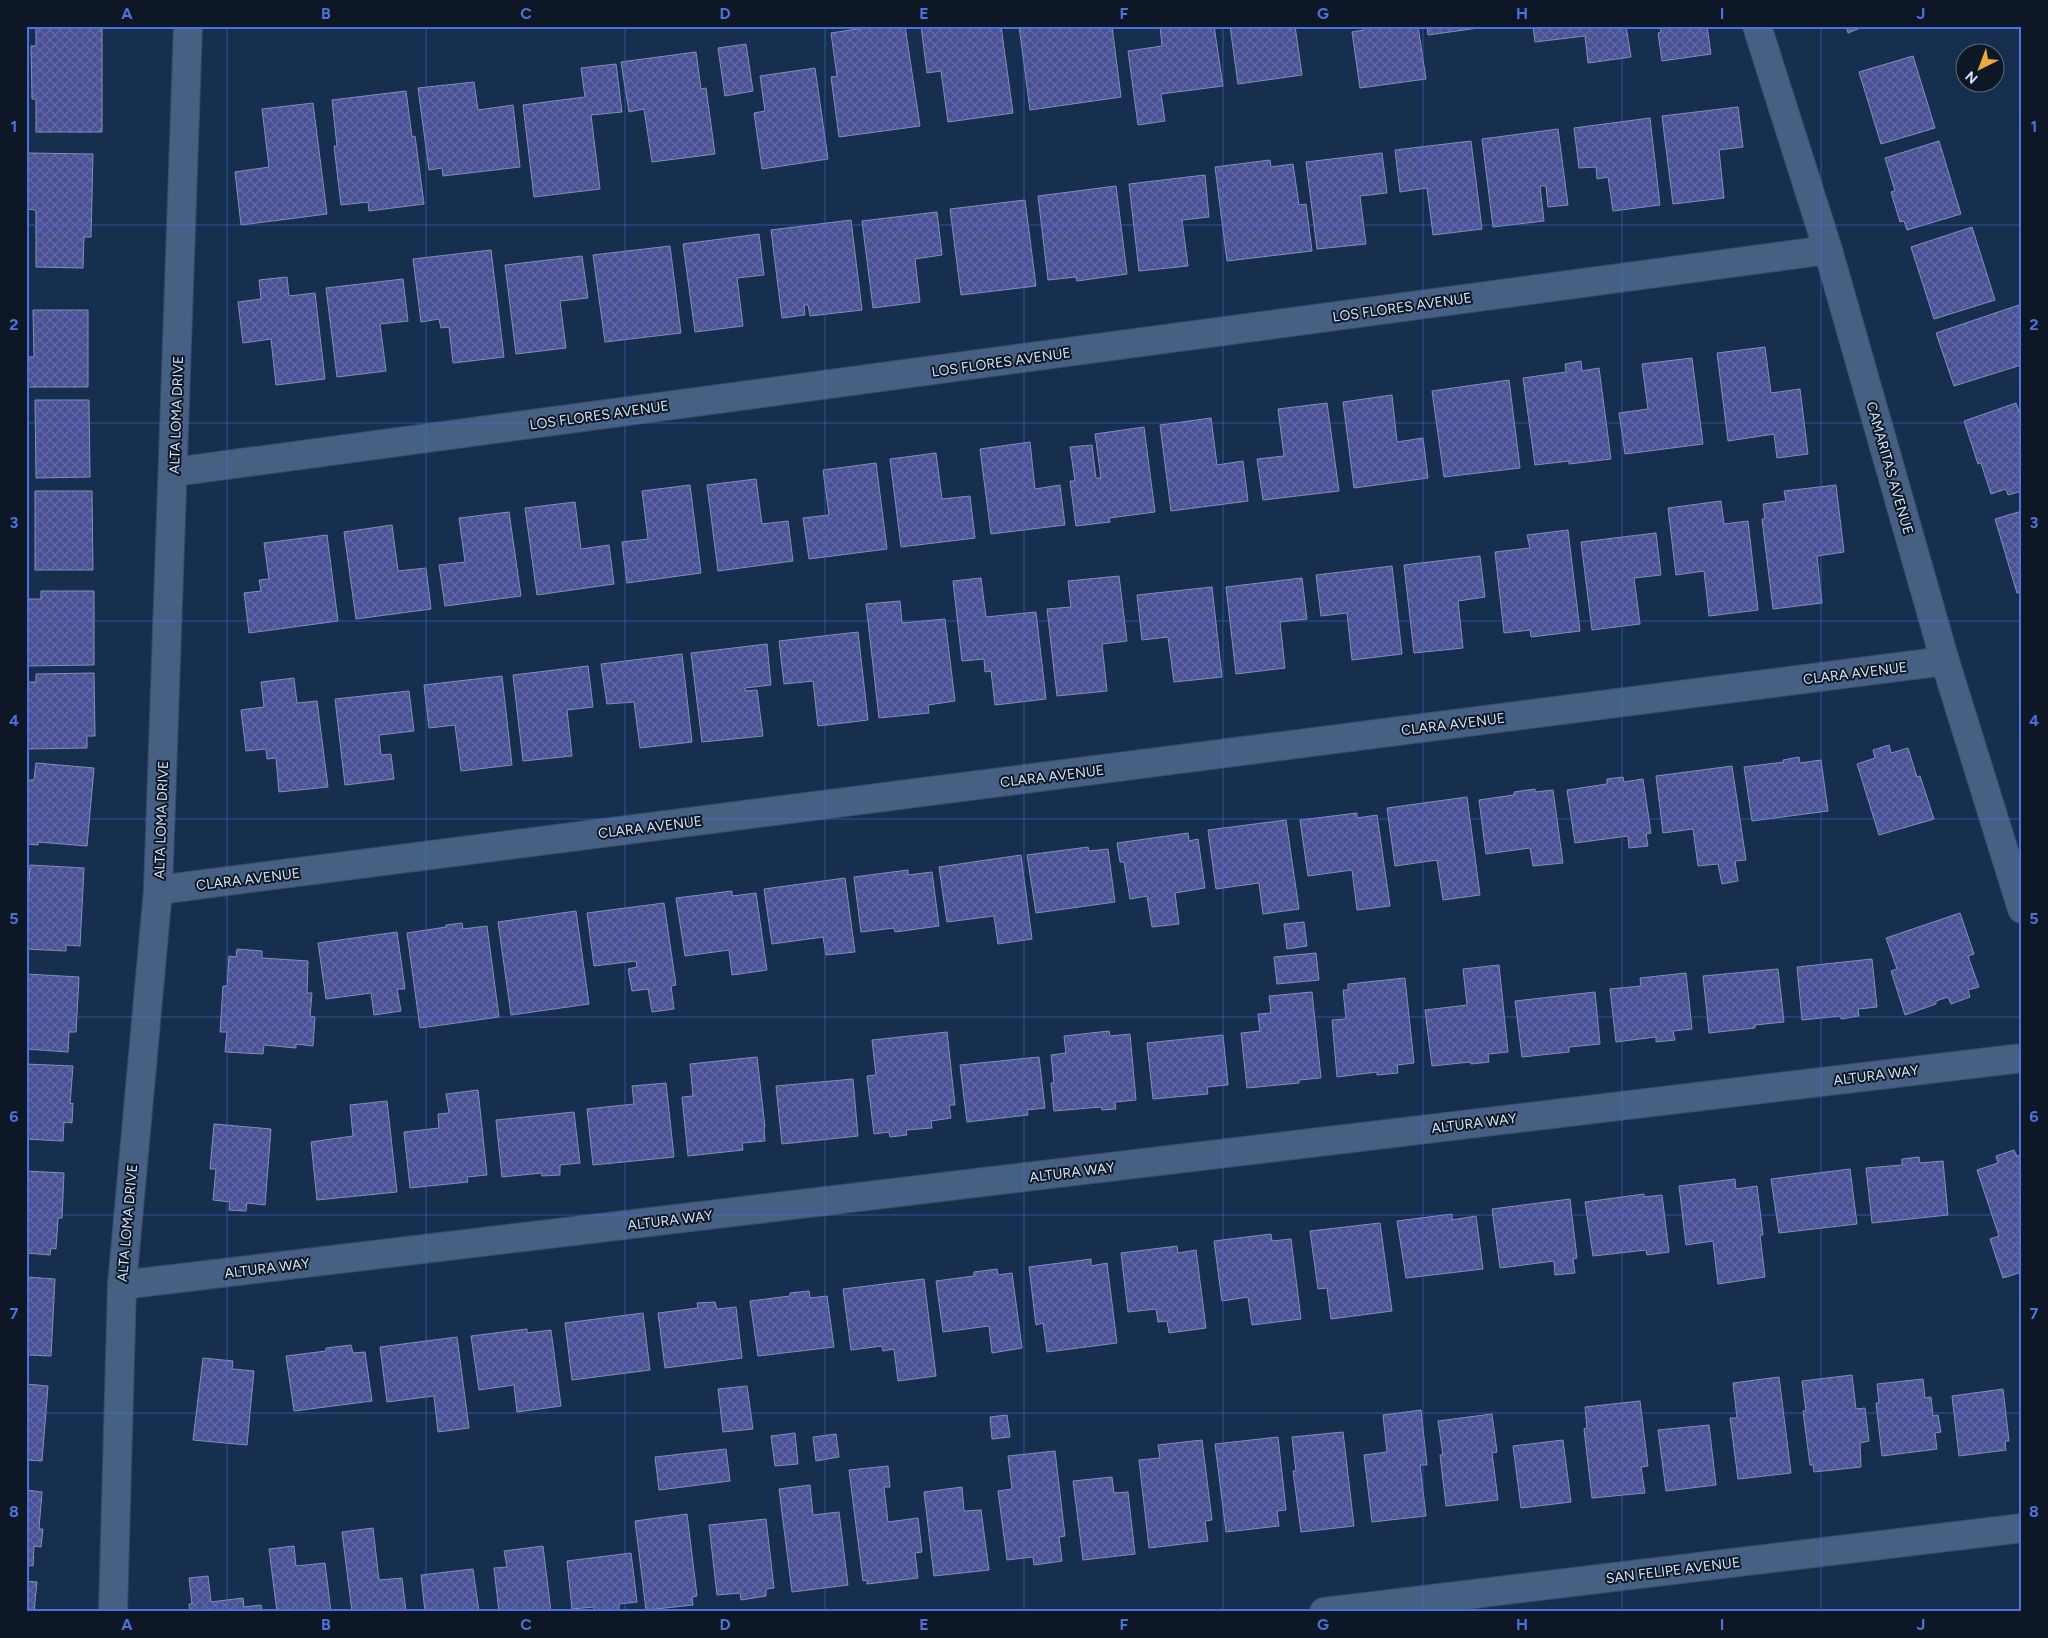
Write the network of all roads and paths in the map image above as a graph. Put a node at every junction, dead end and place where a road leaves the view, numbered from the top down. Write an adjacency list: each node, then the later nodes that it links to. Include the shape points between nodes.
1 (189, 26): 4 (street, ALTA LOMA DRIVE)
2 (1757, 26): 3 (street, CAMARITAS AVENUE)
3 (1828, 250): 4 (street, LOS FLORES AVENUE); 5 (street, CAMARITAS AVENUE)
4 (174, 472): 6 (street, ALTA LOMA DRIVE)
5 (1945, 661): 6 (street, CLARA AVENUE); 7 (street, CAMARITAS AVENUE)
6 (158, 890): 9 (street, ALTA LOMA DRIVE)
7 (2022, 910)
8 (2022, 1058): 9 (street, ALTURA WAY)
9 (122, 1285): 11 (street, ALTA LOMA DRIVE)
10 (2022, 1528): 12 (street, SAN FELIPE AVENUE)
11 (113, 1612)
12 (1324, 1612)

